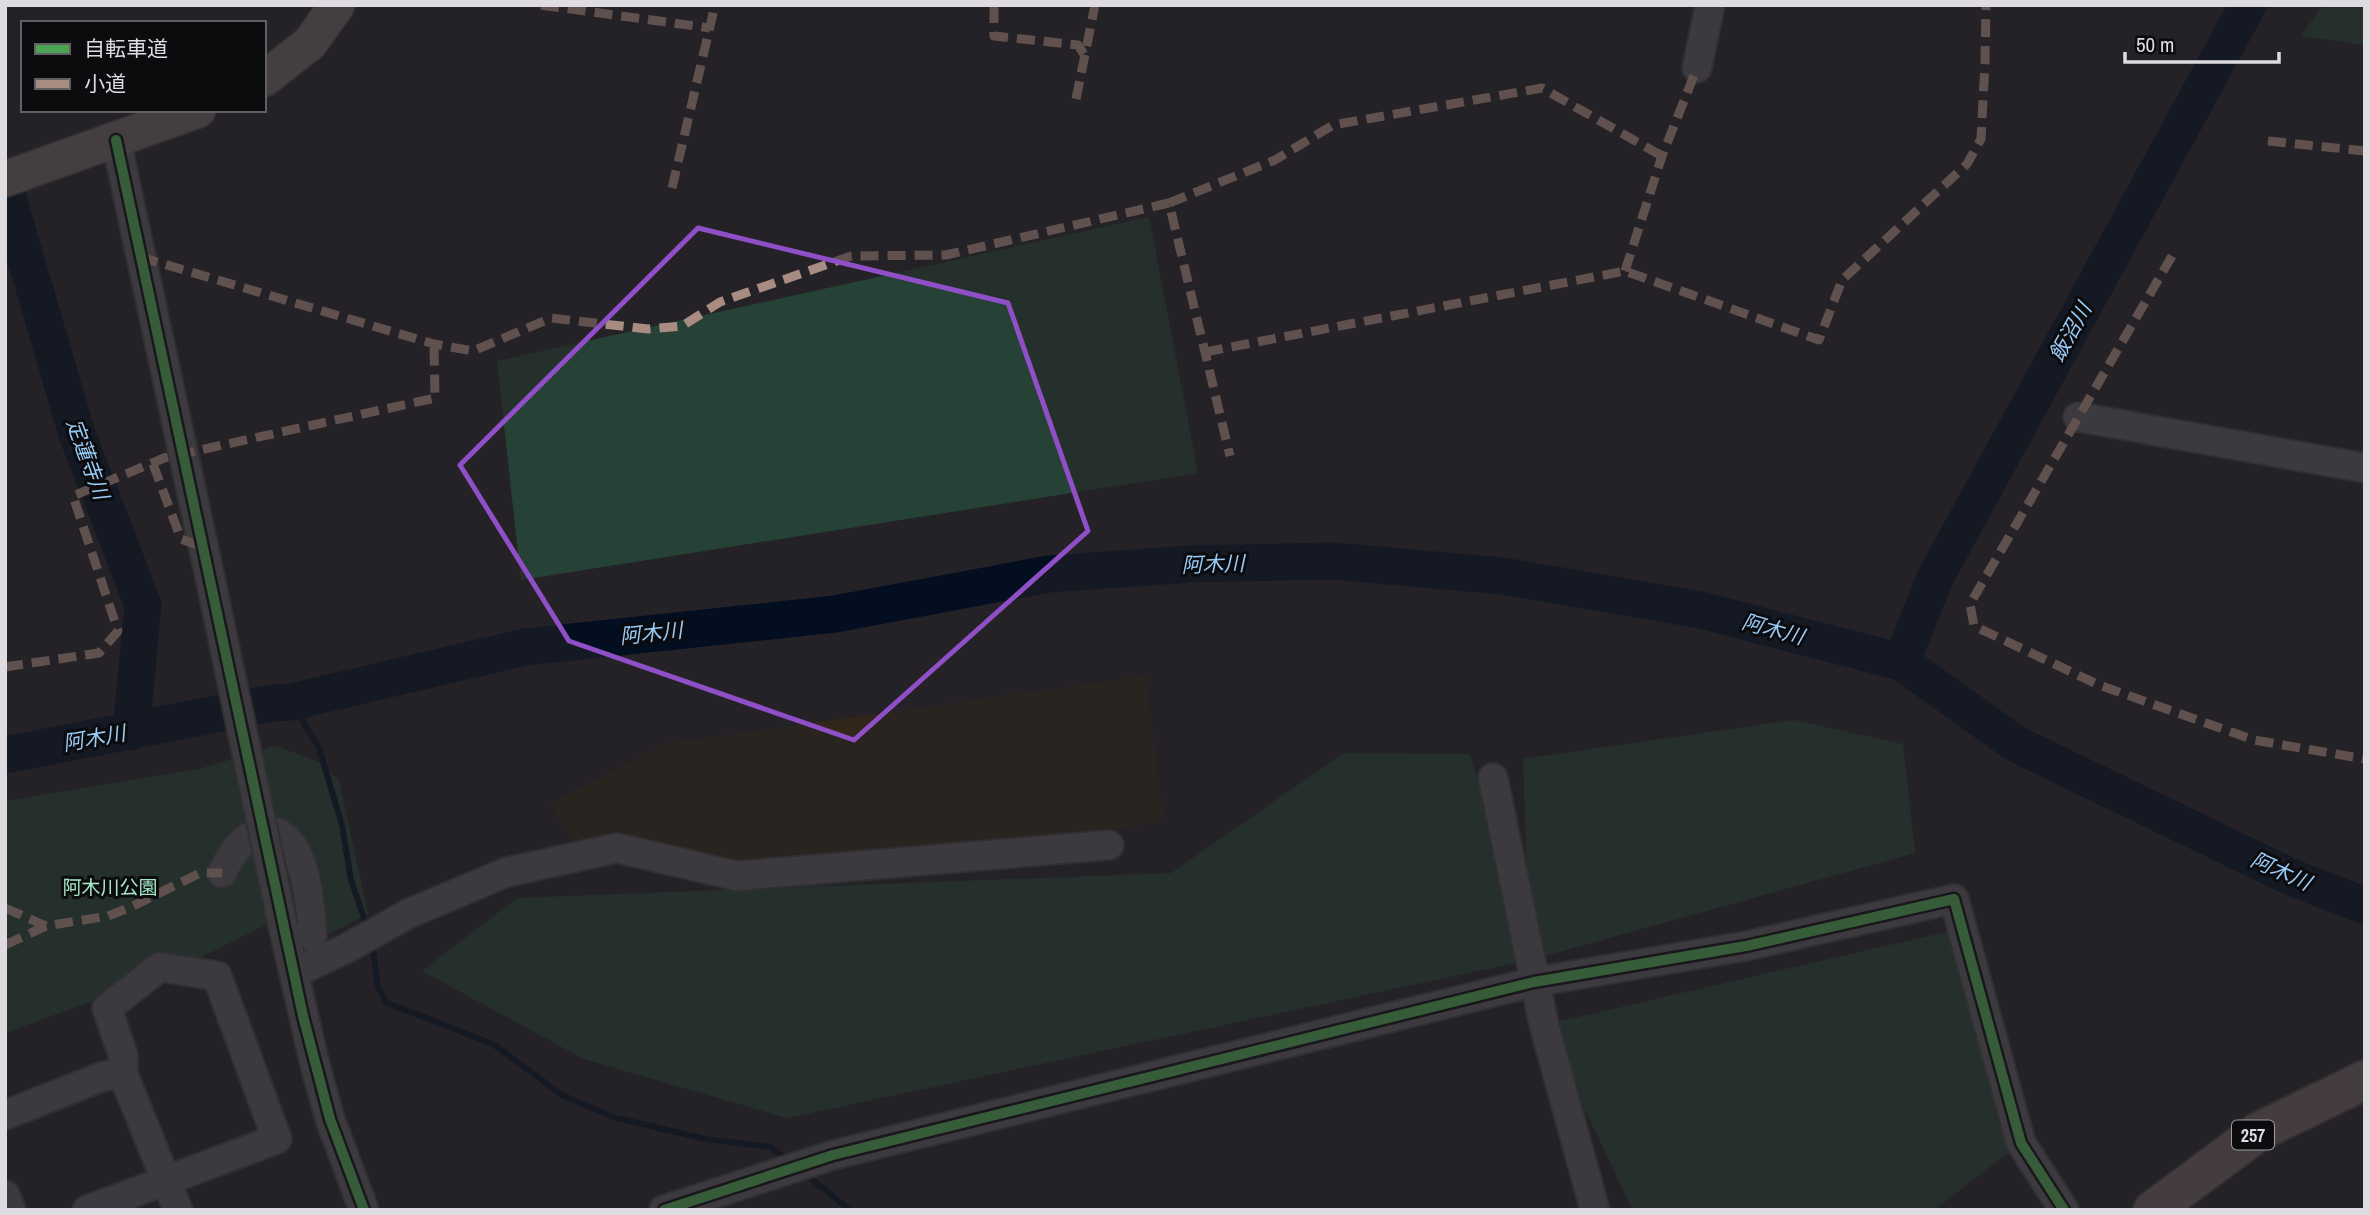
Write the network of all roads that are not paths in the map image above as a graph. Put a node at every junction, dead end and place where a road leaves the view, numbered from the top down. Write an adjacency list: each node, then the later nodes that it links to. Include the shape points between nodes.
1 (337, 5): 4 (main road, via 310,43)
2 (1710, 5): 3 (street)
3 (1697, 68)
4 (266, 77)
5 (193, 112): 6 (main road)
6 (116, 140): 7 (main road); 14 (street, bridge)
7 (14, 176)
8 (2078, 417): 9 (street)
9 (2365, 468)
10 (1493, 778): 15 (street)
11 (1109, 845): 14 (street, via 737,876 617,848 508,872 408,914)
12 (222, 873): 13 (street, via 244,839 255,833 269,830 290,840 304,877)
13 (312, 937)
14 (294, 973): 24 (street, via 318,1079)
15 (1534, 982): 25 (street, via 833,1155); 26 (street); 27 (street, via 1746,946 1954,899 2021,1143)
16 (123, 1073): 18 (street, via 104,1076); 19 (street); 19 (street, via 123,1055 107,1008 160,967 217,976 277,1139)
17 (2365, 1080): 28 (highway, 257, via 2258,1132)
18 (5, 1115)
19 (166, 1180): 22 (street); 23 (street)
20 (5, 1195): 21 (street)
21 (11, 1210)
22 (88, 1210)
23 (178, 1210)
24 (365, 1210)
25 (664, 1210)
26 (1595, 1210)
27 (2064, 1210)
28 (2153, 1210)

